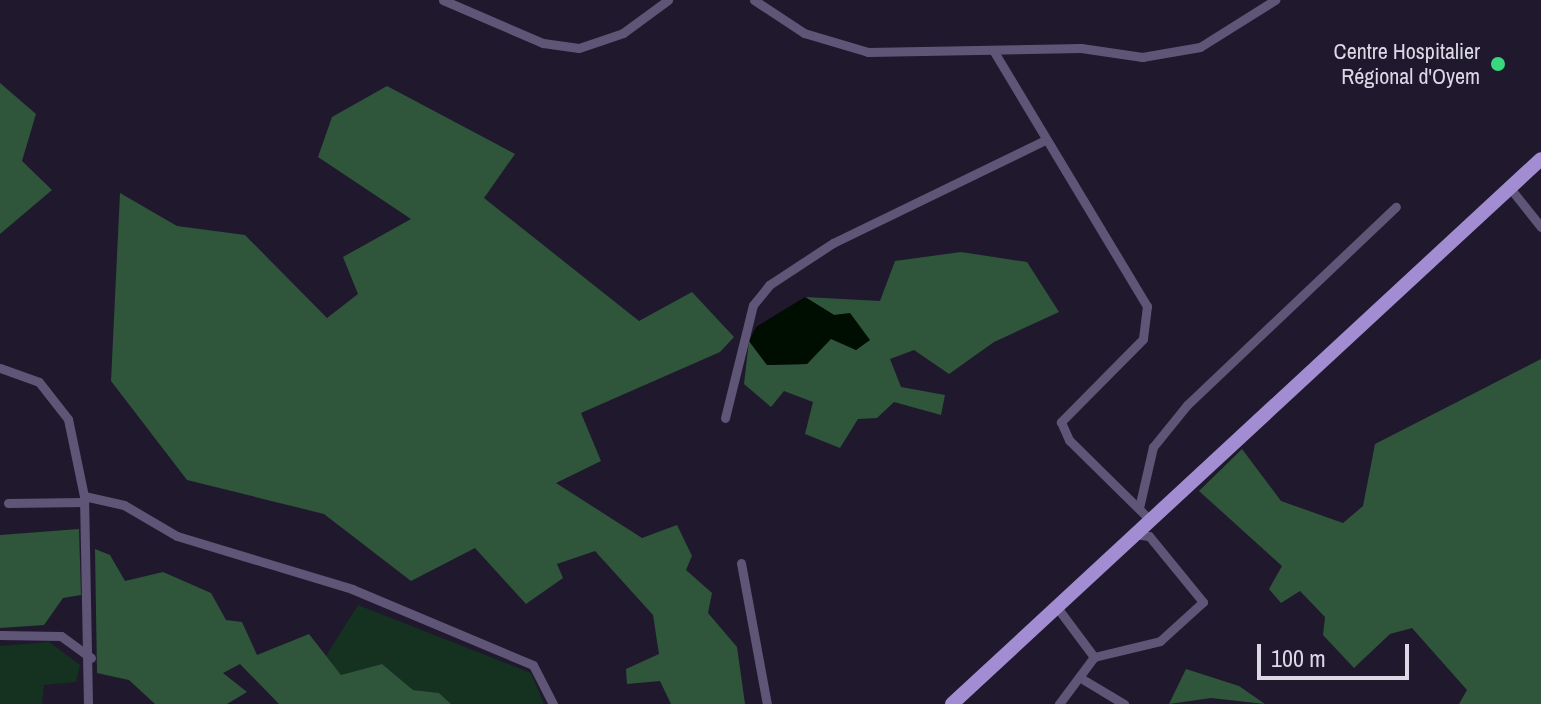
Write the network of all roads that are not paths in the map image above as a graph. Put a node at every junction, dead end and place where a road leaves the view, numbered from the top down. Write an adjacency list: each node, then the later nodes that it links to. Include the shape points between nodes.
1 (443, 0): 2 (street, via 543,43 579,48 623,33)
2 (668, 0)
3 (754, 0): 5 (street, via 804,33 847,49)
4 (1275, 0): 5 (street, via 1200,47 1169,56)
5 (993, 50): 6 (street)
6 (1043, 141): 12 (street, via 833,243 769,285 750,315); 15 (street, via 1147,306 1143,339 1061,422 1069,440)
7 (1541, 159): 8 (main road)
8 (1510, 188): 10 (street); 15 (main road)
9 (1396, 207): 15 (street, via 1187,405 1153,447)
10 (1541, 227)
11 (0, 368): 13 (street, via 54,395 68,419)
12 (725, 418)
13 (84, 499): 14 (street); 21 (street); 24 (street, via 124,505 177,536 352,589 533,665)
14 (8, 503)
15 (1144, 514): 16 (main road)
16 (1133, 534): 18 (main road); 20 (street, via 1149,536 1203,602 1160,641)
17 (741, 563): 25 (street)
18 (1056, 606): 20 (street); 26 (main road)
19 (0, 635): 21 (street, via 61,636)
20 (1094, 657): 22 (street)
21 (91, 658): 23 (street)
22 (1084, 680): 27 (street); 28 (street)
23 (88, 704)
24 (553, 704)
25 (767, 704)
26 (952, 704)
27 (1059, 704)
28 (1124, 704)

